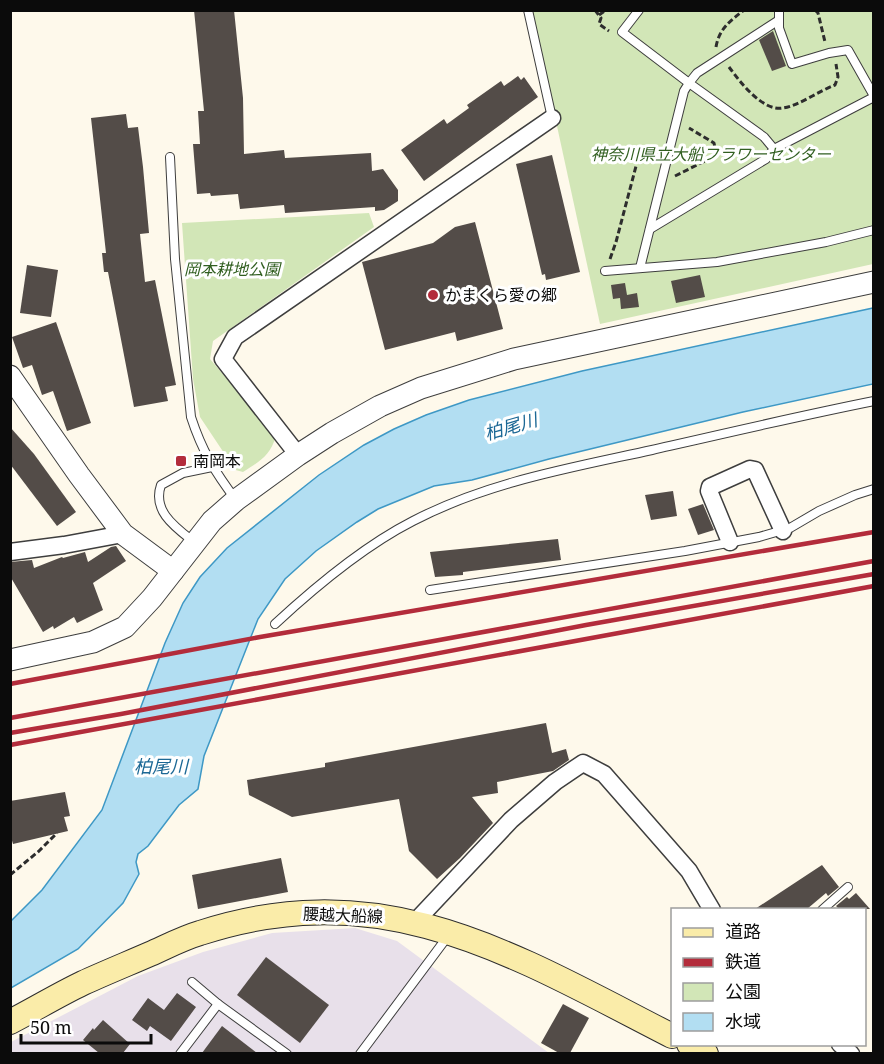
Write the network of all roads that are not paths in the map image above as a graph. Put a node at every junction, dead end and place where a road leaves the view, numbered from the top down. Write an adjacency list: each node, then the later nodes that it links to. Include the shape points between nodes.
1 (528, 10): 6 (lane)
2 (639, 10): 4 (lane, via 622,32)
3 (779, 15): 4 (lane, via 697,73); 5 (lane, via 779,28 792,64 848,50)
4 (689, 83): 7 (lane); 9 (lane)
5 (873, 97): 7 (lane)
6 (552, 118): 16 (street, via 235,337 223,359)
7 (774, 149): 9 (lane, via 766,159)
8 (170, 157): 17 (lane, via 175,259 191,417)
9 (650, 229): 11 (lane)
10 (873, 230): 11 (lane, via 717,262)
11 (640, 268): 12 (lane)
12 (605, 271)
13 (873, 282): 16 (street, via 536,354 466,373 380,406)
14 (10, 376): 21 (street)
15 (873, 401): 27 (lane, via 598,461 485,490 388,535)
16 (298, 455): 19 (street)
17 (212, 468): 19 (lane); 22 (lane, via 183,473 161,485 157,495 161,511)
18 (873, 489): 20 (lane)
19 (236, 500): 22 (street)
20 (783, 531): 23 (lane); 23 (street, via 754,470 750,469 710,487)
21 (123, 534): 24 (street); 25 (street)
22 (194, 542): 25 (street)
23 (730, 542): 26 (lane)
24 (10, 552)
25 (173, 571): 28 (street, via 125,627 110,636)
26 (430, 591)
27 (275, 624)
28 (10, 660)
29 (848, 887): 31 (lane)
30 (711, 908): 32 (street, via 689,871 604,774 583,763 511,820)
31 (823, 908)
32 (414, 922): 33 (main road, 腰越大船線); 36 (main road, 腰越大船線, via 333,912 247,919 177,942 81,984)
33 (451, 932): 37 (main road, 腰越大船線, via 503,951); 41 (lane)
34 (192, 982): 35 (lane)
35 (218, 1004): 39 (lane); 40 (lane)
36 (10, 1022)
37 (671, 1035)
38 (692, 1046): 42 (main road)
39 (180, 1053)
40 (288, 1053)
41 (360, 1053)
42 (706, 1053)

